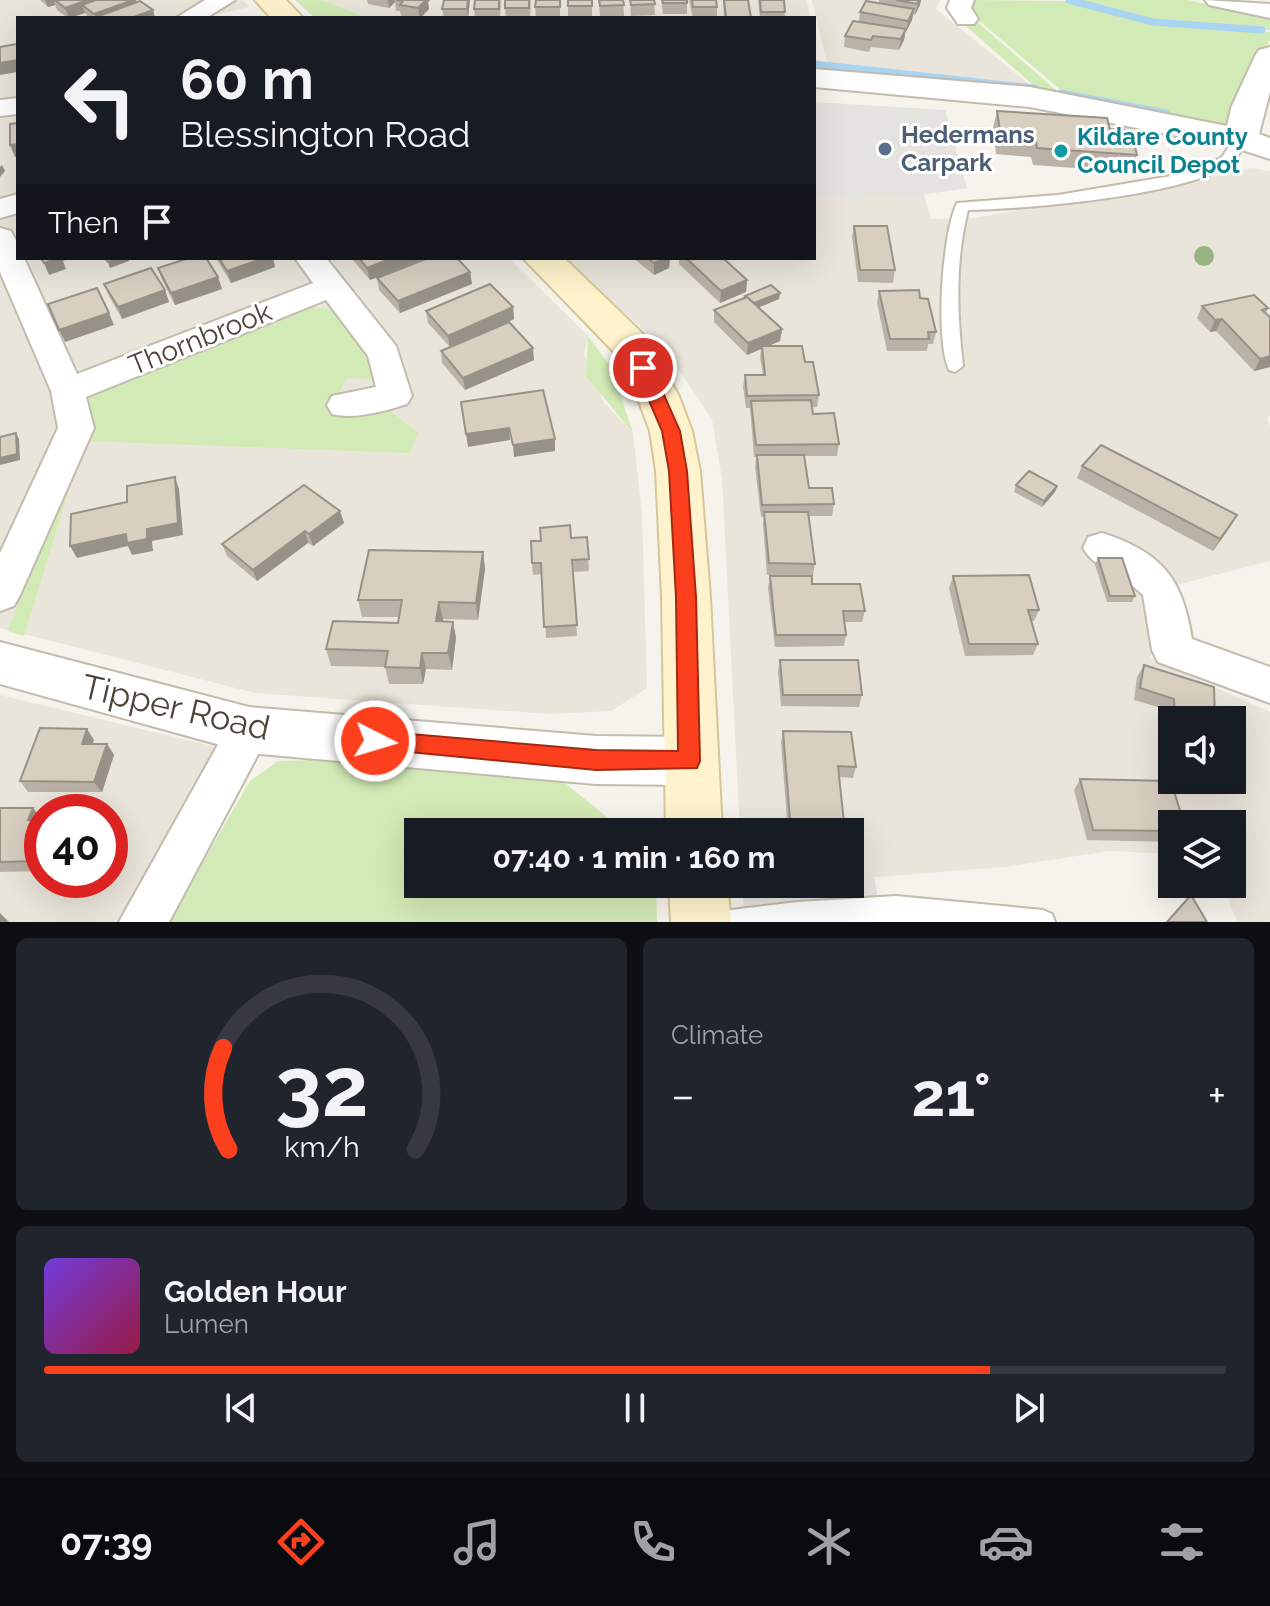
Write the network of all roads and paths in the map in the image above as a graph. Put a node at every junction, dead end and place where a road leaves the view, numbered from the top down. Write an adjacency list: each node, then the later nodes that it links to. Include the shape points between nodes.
1 (269, 0): 6 (main road)
2 (1217, 0): 4 (street)
3 (214, 1): 5 (street)
4 (1270, 11)
5 (191, 16)
6 (286, 16)
7 (1270, 56): 9 (street, via 1247,108)
8 (816, 78): 9 (street, via 1030,97)
9 (1256, 144): 11 (lane, via 1181,178 1059,201)
10 (949, 192): 11 (lane)
11 (962, 206): 16 (lane, via 953,235 950,324)
12 (0, 237): 17 (street)
13 (312, 260): 15 (street)
14 (544, 260): 24 (main road, via 629,343 671,431 686,597)
15 (333, 286): 17 (street, Thornbrook); 18 (street, via 384,354 395,396)
16 (955, 366)
17 (68, 391): 20 (street, via 76,428)
18 (344, 405)
19 (1102, 548): 22 (street, via 1154,578 1165,594 1173,650)
20 (0, 595)
21 (0, 663): 23 (street, Tipper Road)
22 (1270, 685)
23 (249, 730): 24 (street, Tipper Road, via 596,760); 28 (street)
24 (689, 761): 25 (main road)
25 (693, 818)
26 (699, 898): 29 (main road)
27 (797, 918): 30 (lane); 31 (lane, via 896,908)
28 (143, 922)
29 (701, 922)
30 (731, 922)
31 (1043, 922)

